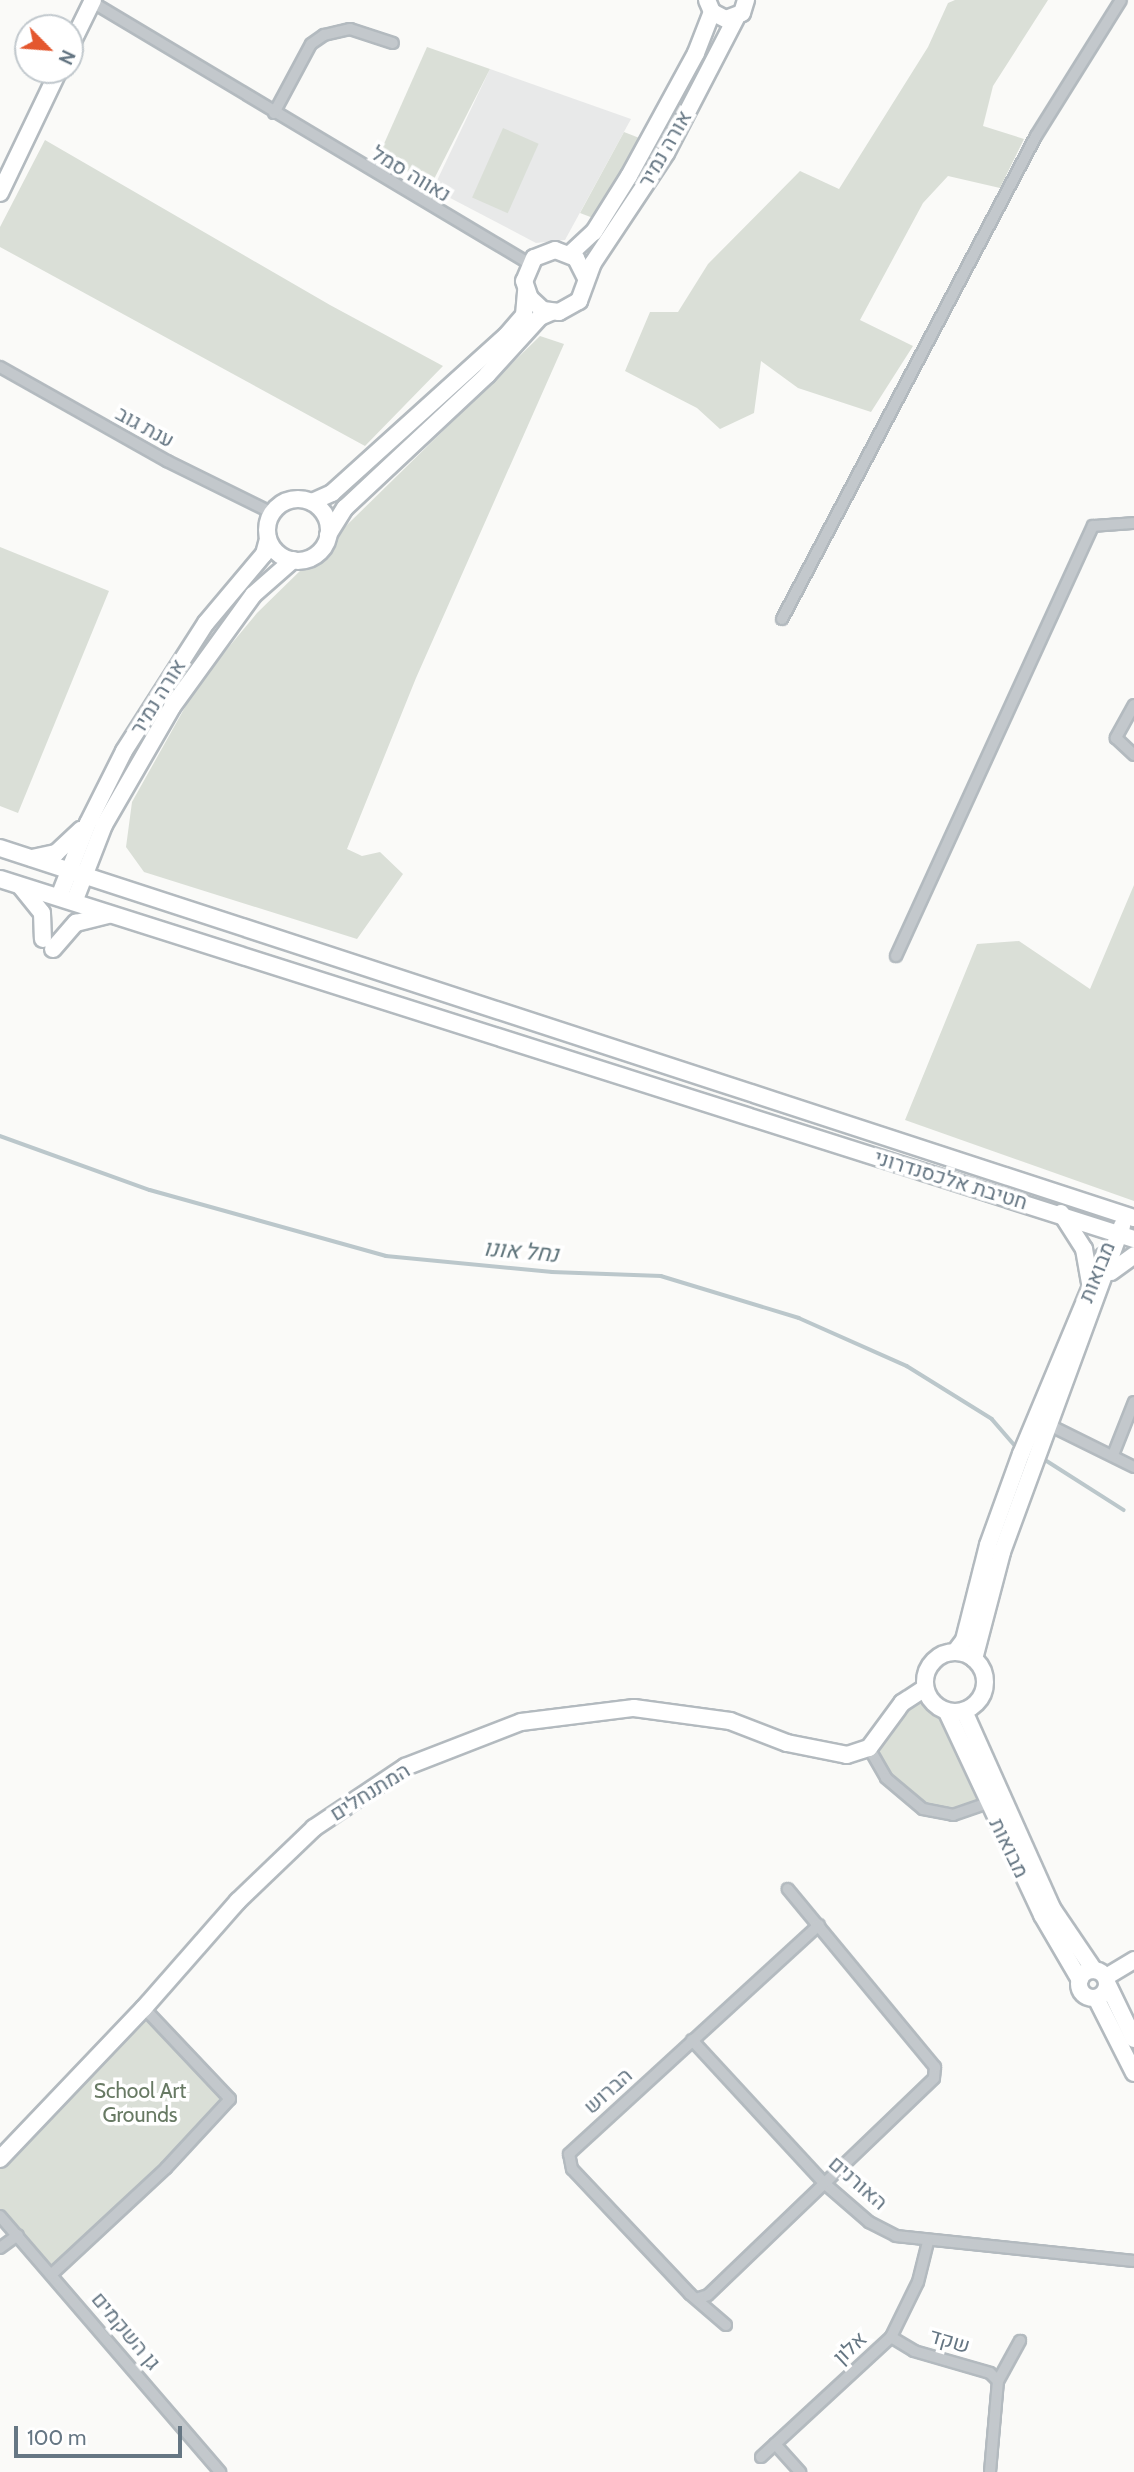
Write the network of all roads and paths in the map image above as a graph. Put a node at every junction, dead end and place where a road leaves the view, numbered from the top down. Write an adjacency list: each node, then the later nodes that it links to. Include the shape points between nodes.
1 (747, 0): 5 (street, אורה נמיר)
2 (1121, 0): 23 (street, via 1036,136)
3 (92, 1): 6 (street); 9 (street, נאווה סמל)
4 (706, 5): 5 (street, via 721,18); 11 (street, אורה נמיר, via 696,53 629,176 594,232)
5 (737, 16): 13 (street, אורה נמיר, via 666,153)
6 (84, 18)
7 (393, 43): 9 (street, via 350,30 324,35 310,44)
8 (52, 84): 10 (street)
9 (274, 113): 12 (street, נאווה סמל)
10 (0, 193)
11 (570, 254): 12 (street, via 548,251); 13 (street, via 581,263)
12 (530, 264): 14 (street)
13 (586, 278): 15 (street, via 584,294 574,306)
14 (526, 290): 15 (street, via 536,305); 17 (street, via 524,315 506,336 332,493)
15 (551, 312): 20 (street, via 540,317 487,375 345,508)
16 (1, 368): 18 (street, ענת גוב)
17 (312, 502): 18 (street, via 289,500); 20 (street, via 327,519)
18 (271, 513): 21 (street)
19 (1134, 523): 35 (street, via 1093,526)
20 (328, 535): 22 (street, via 316,555)
21 (268, 539): 22 (street, via 278,554); 26 (street, אורה נמיר, via 264,554 206,623 157,695)
22 (293, 560): 26 (street, אורה נמיר, via 253,595 217,639)
23 (782, 619)
24 (1134, 705): 25 (street, via 1116,738)
25 (1134, 755)
26 (96, 824): 28 (street, via 56,853); 29 (street, אורה נמיר); 32 (street, via 101,865)
27 (0, 848): 28 (street, חטיבת אלכסנדרוני)
28 (30, 858): 29 (street, חטיבת אלכסנדרוני)
29 (76, 872): 32 (street, חטיבת אלכסנדרוני); 33 (street, אורה נמיר)
30 (0, 879): 31 (street, חטיבת אלכסנדרוני)
31 (19, 885): 33 (street, חטיבת אלכסנדרוני); 34 (street, via 41,913 48,944 76,923)
32 (123, 886): 37 (street, חטיבת אלכסנדרוני)
33 (66, 900): 34 (street, חטיבת אלכסנדרוני)
34 (114, 915): 36 (street, חטיבת אלכסנדרוני, via 768,1121 931,1177)
35 (896, 956)
36 (1061, 1213): 38 (street, חטיבת אלכסנדרוני); 41 (street, via 1084,1249)
37 (1128, 1216): 38 (street, מבואות)
38 (1123, 1235): 40 (street, מבואות); 41 (street, מבואות)
39 (1134, 1255): 40 (street, via 1120,1261)
40 (1107, 1276): 43 (street, מבואות)
41 (1091, 1288): 43 (street, מבואות)
42 (1134, 1402): 44 (street)
43 (1043, 1422): 44 (street); 46 (street, מבואות, via 988,1545 964,1640); 47 (street, מבואות)
44 (1113, 1455): 45 (street)
45 (1134, 1467)
46 (956, 1653): 47 (street); 48 (street, via 932,1663)
47 (974, 1659): 49 (street, via 985,1684 978,1701)
48 (925, 1688): 49 (street, via 931,1701); 50 (street, via 902,1703)
49 (955, 1711): 51 (street, מבואות); 55 (street, מבואות, via 1052,1908)
50 (869, 1748): 51 (street, via 886,1778 923,1809 953,1815); 58 (street, המתנחלים, via 847,1755 833,1753 787,1743 730,1721 634,1708 521,1722 405,1768 314,1828 238,1901)
51 (987, 1804): 56 (street, מבואות)
52 (788, 1889): 53 (street)
53 (820, 1925): 60 (street, הברוש); 63 (street, via 935,2067 934,2078)
54 (1134, 1960): 55 (street)
55 (1103, 1977): 56 (street); 57 (street); 59 (street, מבואות)
56 (1080, 1980): 57 (street, מבואות, via 1083,1994)
57 (1096, 1998): 61 (street)
58 (144, 2008): 62 (street, המתנחלים); 69 (street, via 230,2099 166,2168)
59 (1134, 2039)
60 (692, 2040): 63 (street, האורנים); 70 (street, הברוש, via 569,2154 572,2169)
61 (1134, 2073)
62 (0, 2160)
63 (824, 2183): 66 (street, האורנים, via 869,2222 896,2236); 70 (street, via 708,2295)
64 (0, 2216): 65 (street, גן השקמים)
65 (18, 2235): 67 (street); 69 (street, גן השקמים)
66 (928, 2242): 68 (street, האורנים); 72 (street, אלון, via 918,2282)
67 (0, 2248)
68 (1134, 2261)
69 (52, 2274): 77 (street, גן השקמים)
70 (699, 2298): 71 (street, הברוש)
71 (726, 2325)
72 (891, 2337): 74 (street, שקד, via 914,2351 990,2373); 75 (street, אלון)
73 (1020, 2341): 74 (street)
74 (998, 2381): 79 (street)
75 (775, 2444): 76 (street, אלון); 78 (street)
76 (761, 2457)
77 (220, 2472)
78 (800, 2472)
79 (990, 2472)

